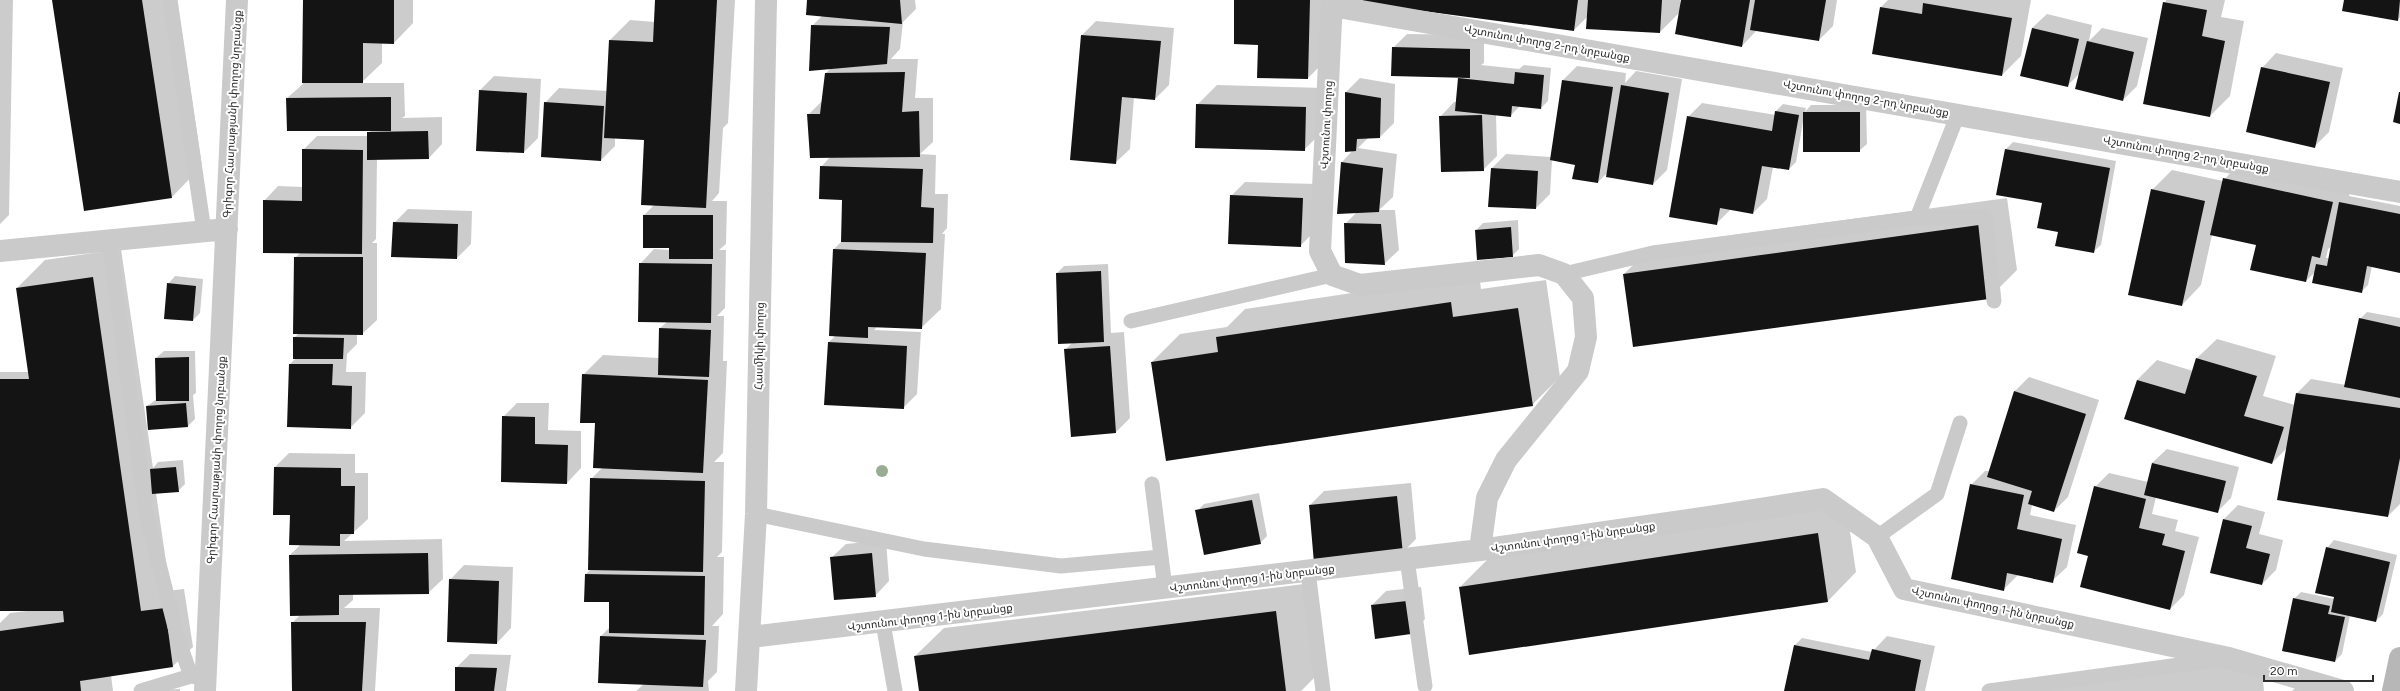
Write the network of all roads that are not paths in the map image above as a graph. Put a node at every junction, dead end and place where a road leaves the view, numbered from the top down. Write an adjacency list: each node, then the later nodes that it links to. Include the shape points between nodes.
1 (170, 0): 9 (lane)
2 (237, 0): 8 (street, Գրիգոր Հասրաթյանի փողոց նրբանցք)
3 (766, 0): 18 (street, Հասմիկի փողոց)
4 (1332, 3): 5 (street, Վշտունու փողոց 2-րդ նրբանցք); 13 (street, Վշտունու փողոց, via 1320,251)
5 (1958, 114): 6 (street, Վշտունու փողոց 2-րդ նրբանցք); 7 (lane)
6 (2400, 192)
7 (1917, 218): 12 (lane, via 1653,253); 14 (lane, via 1985,217)
8 (227, 229): 9 (street, Գրիգոր Հասրաթյանի փողոց նրբանցք); 29 (street, Գրիգոր Հասրաթյանի փողոց նրբանցք)
9 (204, 231): 10 (street, Գրիգոր Հասրաթյանի փողոց նրբանցք)
10 (109, 240): 11 (street, Գրիգոր Հասրաթյանի փողոց նրբանցք); 29 (lane, via 146,513 178,638)
11 (0, 251)
12 (1564, 274): 13 (street, via 1539,266 1360,284); 20 (street, via 1583,298 1586,337 1578,371 1506,460 1487,498)
13 (1332, 275): 15 (lane)
14 (1994, 301)
15 (1131, 321)
16 (1960, 423): 19 (lane, via 1938,494)
17 (1152, 484): 21 (lane)
18 (756, 514): 21 (lane, via 924,549 1061,566); 26 (street, Հասմիկի փողոց)
19 (1877, 537): 20 (street, Վշտունու փողոց 1-ին նրբանցք, via 1823,499); 27 (street, Վշտունու փողոց 1-ին նրբանցք, via 1904,589)
20 (1480, 550): 22 (street, Վշտունու փողոց 1-ին նրբանցք)
21 (1161, 558): 24 (lane)
22 (1407, 559): 23 (street, Վշտունու փողոց 1-ին նրբանցք); 30 (lane)
23 (1308, 571): 24 (street, Վշտունու փողոց 1-ին նրբանցք); 34 (lane)
24 (1165, 588): 25 (street, Վշտունու փողոց 1-ին նրբանցք)
25 (883, 623): 26 (street, Վշտունու փողոց 1-ին նրբանցք); 33 (lane)
26 (751, 637): 32 (street, Հասմիկի փողոց)
27 (2229, 658): 35 (lane); 36 (street, Վշտունու փողոց 1-ին նրբանցք)
28 (2400, 658): 37 (main road)
29 (201, 681): 31 (lane)
30 (1426, 686)
31 (141, 691)
32 (746, 691)
33 (895, 691)
34 (1323, 691)
35 (1989, 691)
36 (2343, 691)
37 (2393, 691)

